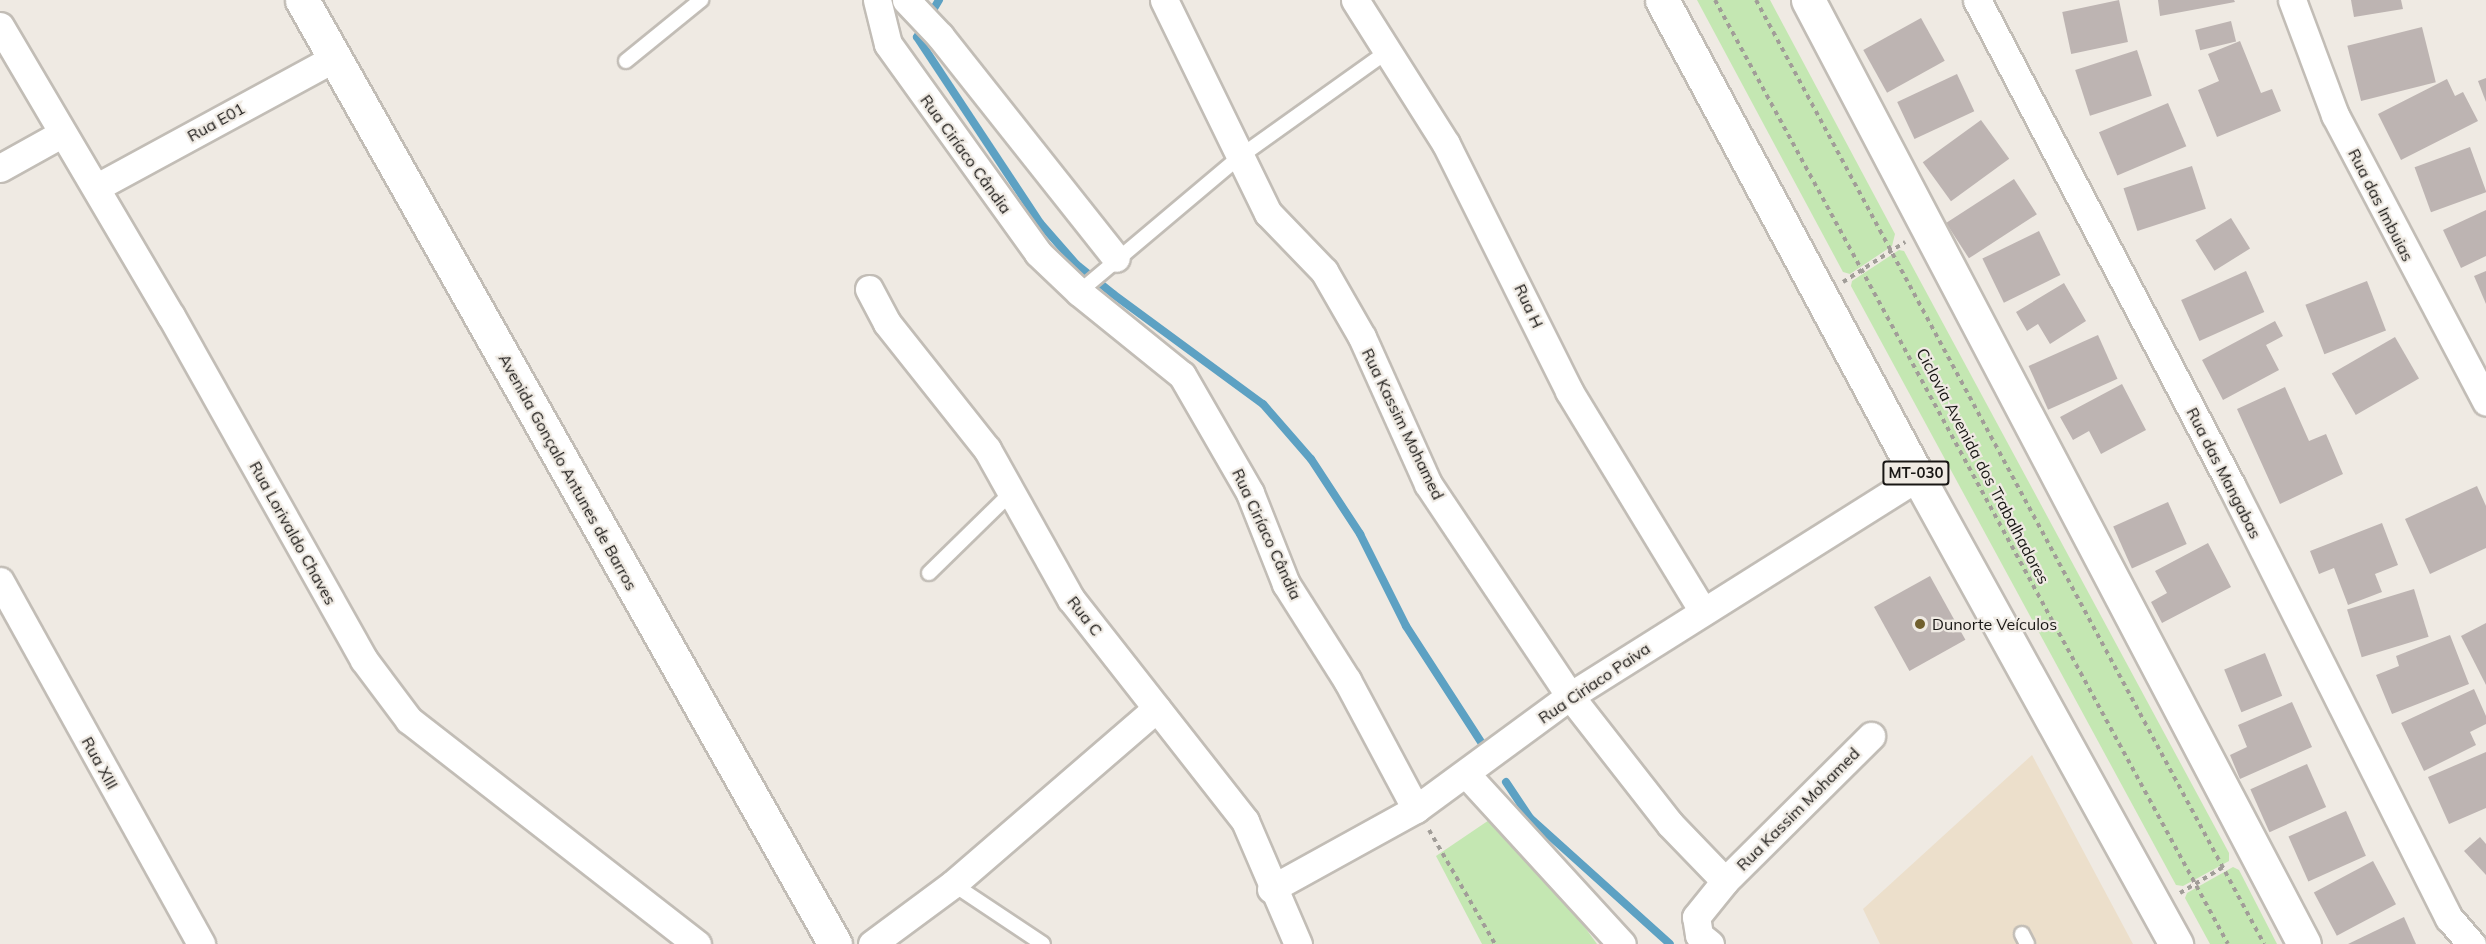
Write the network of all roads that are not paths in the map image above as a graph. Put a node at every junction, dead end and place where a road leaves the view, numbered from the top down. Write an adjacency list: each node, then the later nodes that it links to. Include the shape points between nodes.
1 (302, 0): 15 (main road, Avenida Gonçalo Antunes de Barros)
2 (701, 0): 16 (lane)
3 (877, 0): 23 (street, Rua Ciríaco Cândia, via 888,44 951,135 1038,253)
4 (1164, 0): 18 (street, Rua Kassim Mohamed)
5 (1355, 0): 13 (street, Rua H)
6 (1662, 0): 25 (main road, MT-030)
7 (1808, 0): 47 (main road)
8 (1977, 0): 14 (street, Rua das Mangabas)
9 (1997, 0): 14 (street)
10 (2292, 0): 24 (street, Rua das Imbuias, via 2335,115)
11 (910, 4): 21 (street, via 940,36)
12 (0, 26): 17 (street, Rua Lorivaldo Chaves)
13 (1388, 51): 18 (lane); 29 (street, Rua H, via 1446,144 1569,391)
14 (2007, 57): 48 (street, Rua das Mangabas, via 2236,496 2449,918)
15 (335, 58): 20 (street, Rua E01); 40 (main road, Avenida Gonçalo Antunes de Barros)
16 (626, 61)
17 (61, 134): 19 (street); 20 (street, Rua Lorivaldo Chaves)
18 (1238, 158): 21 (lane); 30 (street, Rua Kassim Mohamed, via 1268,213 1324,271 1362,337 1428,484)
19 (0, 168)
20 (97, 187): 39 (street, Rua Lorivaldo Chaves, via 364,660 409,720 468,770)
21 (1108, 266): 23 (lane)
22 (869, 289): 26 (street, Rua C, via 886,323 987,449)
23 (1080, 291): 34 (street, Rua Ciríaco Cândia, via 1182,375 1250,493 1286,584 1347,680)
24 (2486, 402)
25 (1918, 477): 29 (street, Rua Ciriaco Paiva); 46 (main road, MT-030)
26 (1011, 493): 27 (lane); 31 (street, Rua C, via 1071,599)
27 (929, 573)
28 (0, 581): 38 (street, Rua XIII)
29 (1703, 611): 30 (street, Rua Ciriaco Paiva)
30 (1570, 696): 33 (street, Rua Ciriaco Paiva); 35 (street, Rua Kassim Mohamed, via 1670,824)
31 (1157, 708): 36 (street); 37 (street, Rua C, via 1245,821)
32 (1871, 736): 35 (street, Rua Kassim Mohamed)
33 (1467, 775): 34 (street, Rua Ciriaco Paiva); 44 (street)
34 (1416, 809): 37 (street, Rua Ciriaco Paiva)
35 (1725, 881): 45 (street, Rua Kassim Mohamed, via 1696,917 1699,935)
36 (953, 884): 41 (street); 42 (lane)
37 (1271, 889): 43 (street, Rua C)
38 (201, 944)
39 (697, 944)
40 (835, 944)
41 (872, 944)
42 (1043, 944)
43 (1298, 944)
44 (1622, 944)
45 (1710, 944)
46 (2176, 944)
47 (2304, 944)
48 (2472, 944)

